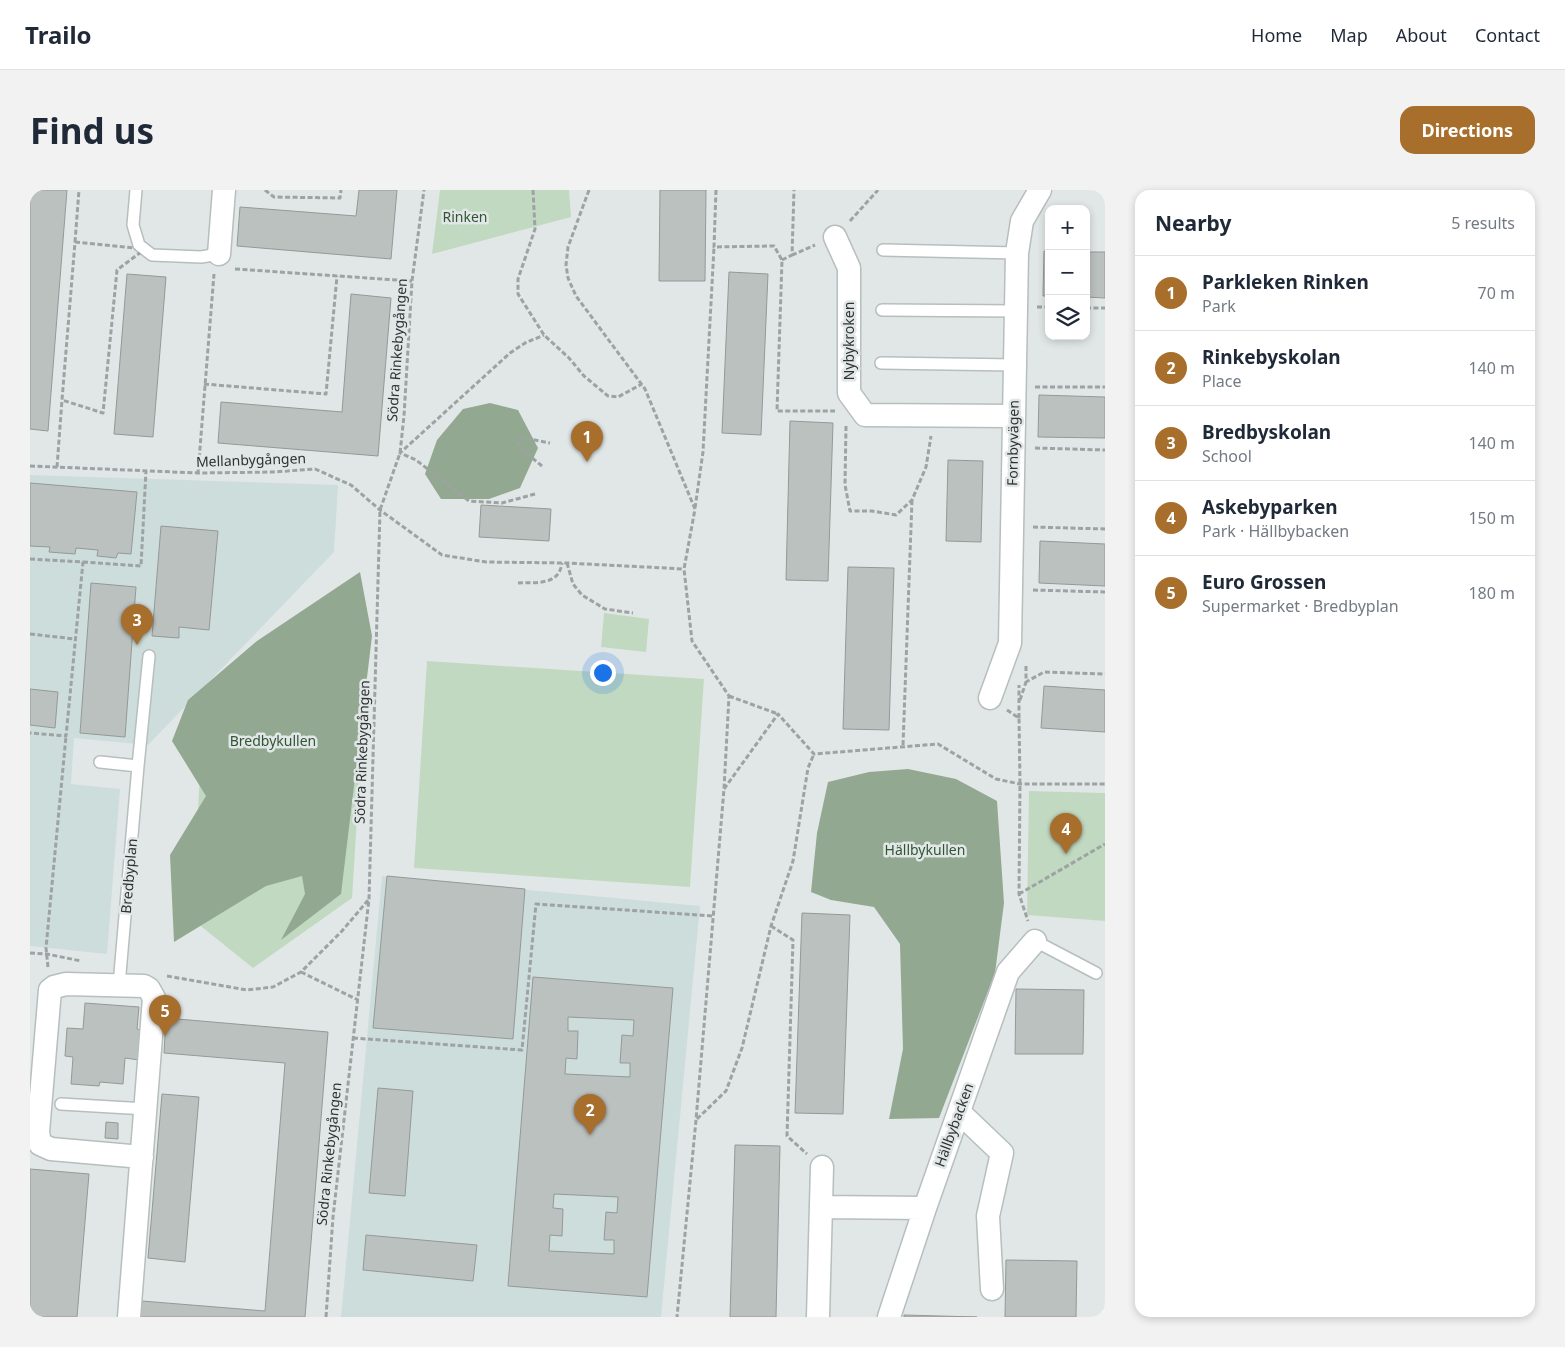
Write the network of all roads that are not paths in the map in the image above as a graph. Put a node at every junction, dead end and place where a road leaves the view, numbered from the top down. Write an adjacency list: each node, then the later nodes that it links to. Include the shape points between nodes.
1 (136, 190): 7 (lane, via 133,225 139,245 144,249 152,255 201,256)
2 (224, 190): 7 (street)
3 (1040, 190): 6 (street, Fornbyvägen, via 1022,221)
4 (835, 237): 12 (street, Nybykroken, via 849,268 848,393 865,414)
5 (882, 250): 6 (lane)
6 (1017, 253): 9 (street, Fornbyvägen)
7 (226, 261)
8 (882, 310): 9 (lane)
9 (1026, 313): 11 (street, Fornbyvägen)
10 (880, 363): 11 (lane)
11 (1015, 365): 12 (street, Fornbyvägen)
12 (1014, 416): 14 (street, Fornbyvägen, via 1010,643)
13 (149, 656): 16 (lane, Bredbyplan)
14 (990, 698)
15 (100, 762): 16 (lane)
16 (138, 766): 19 (lane, Bredbyplan)
17 (1034, 941): 18 (lane); 22 (street, Hällbybacken, via 1008,972)
18 (1096, 973)
19 (119, 985): 21 (street, via 144,986 154,998); 23 (street, via 66,984 50,990)
20 (61, 1104): 21 (lane)
21 (146, 1109): 24 (street)
22 (959, 1112): 27 (street, Hällbybacken); 28 (street, via 1002,1152 988,1216)
23 (35, 1146): 24 (street)
24 (142, 1157): 29 (street)
25 (822, 1167): 26 (street)
26 (821, 1207): 27 (street); 30 (street)
27 (925, 1208): 31 (street, Hällbybacken)
28 (992, 1289)
29 (129, 1317)
30 (818, 1317)
31 (889, 1317)

